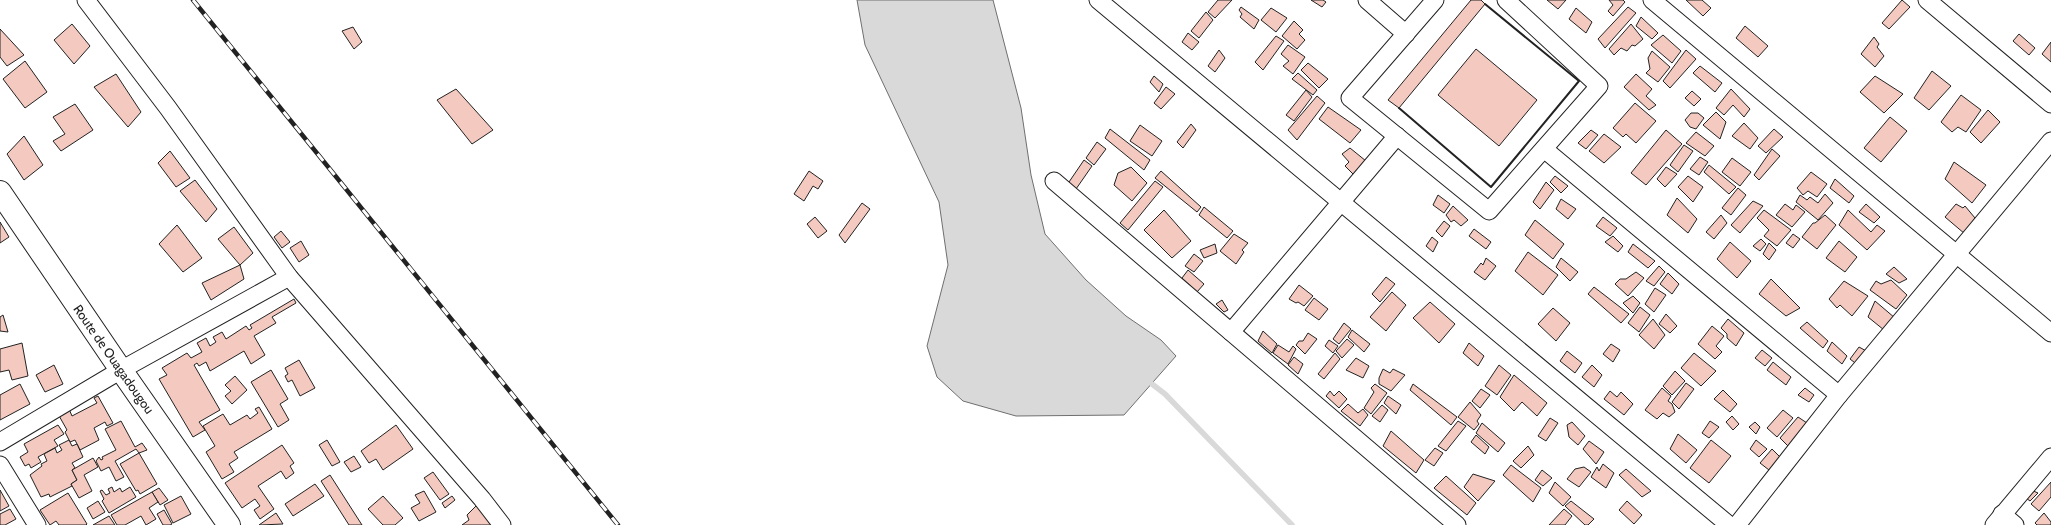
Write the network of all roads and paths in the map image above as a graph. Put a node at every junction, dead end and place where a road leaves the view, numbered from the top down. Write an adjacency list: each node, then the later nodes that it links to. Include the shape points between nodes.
1 (86, 0): 17 (street, via 168,108)
2 (1367, 0): 8 (street)
3 (1435, 0): 8 (street)
4 (1652, 0): 16 (street)
5 (1927, 0): 9 (street)
6 (1102, 1): 15 (street)
7 (1508, 1): 12 (street, via 1599,86)
8 (1406, 34): 10 (street, via 1350,98)
9 (2051, 104)
10 (1397, 136): 12 (street, via 1489,211); 15 (street)
11 (2051, 141): 16 (street)
12 (1544, 149): 21 (street)
13 (1054, 181): 18 (street)
14 (0, 192): 20 (street, Route de Ouagadougou)
15 (1340, 202): 18 (street); 30 (street)
16 (1956, 255): 19 (street); 21 (street)
17 (289, 277): 20 (street); 28 (street)
18 (1231, 332): 29 (street)
19 (2051, 333)
20 (121, 370): 22 (street); 27 (street, Route de Ouagadougou)
21 (1839, 395): 31 (street)
22 (0, 442)
23 (2051, 457): 25 (street)
24 (0, 465): 26 (street)
25 (2004, 522)
26 (37, 525)
27 (229, 525)
28 (502, 525)
29 (1457, 525)
30 (1729, 525)
31 (1737, 525)

